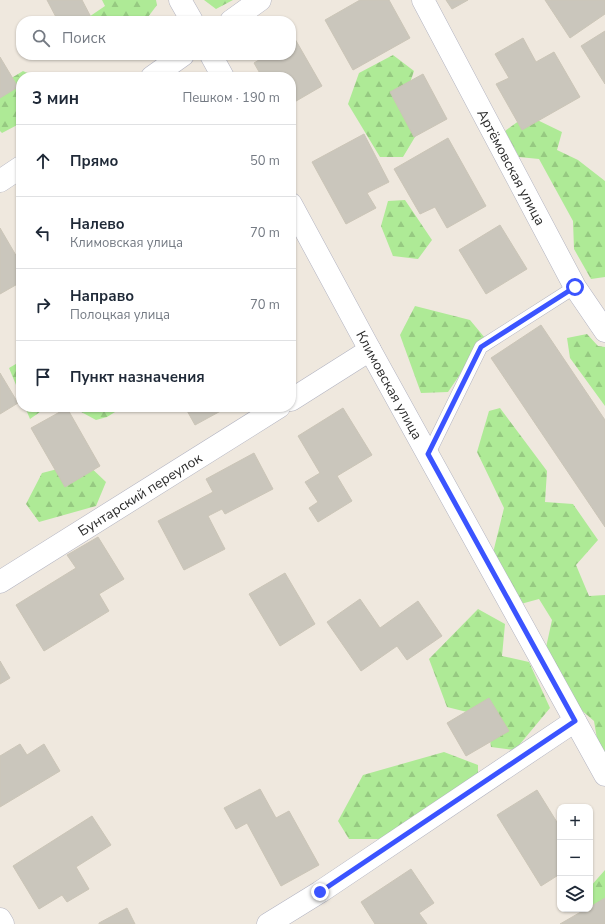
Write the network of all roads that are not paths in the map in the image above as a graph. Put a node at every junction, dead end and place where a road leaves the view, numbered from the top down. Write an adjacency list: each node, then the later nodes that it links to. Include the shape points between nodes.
1 (180, 0): 4 (street)
2 (260, 0): 5 (street)
3 (423, 0): 13 (street, Артёмовская улица)
4 (189, 16)
5 (238, 16)
6 (176, 60): 8 (street)
7 (214, 60): 9 (street)
8 (159, 72)
9 (220, 72)
10 (16, 171): 11 (street)
11 (0, 181)
12 (296, 213): 15 (street, Климовская улица)
13 (575, 287): 14 (street, Артёмовская улица); 18 (lane, via 481,347)
14 (605, 331)
15 (370, 350): 16 (street); 18 (street, Климовская улица)
16 (296, 397)
17 (271, 412): 19 (street, Бунтарский переулок)
18 (428, 454): 20 (street, Климовская улица)
19 (0, 582)
20 (575, 721): 21 (street, Климовская улица); 24 (street)
21 (605, 775)
22 (0, 919): 23 (street)
23 (3, 924)
24 (268, 924)

